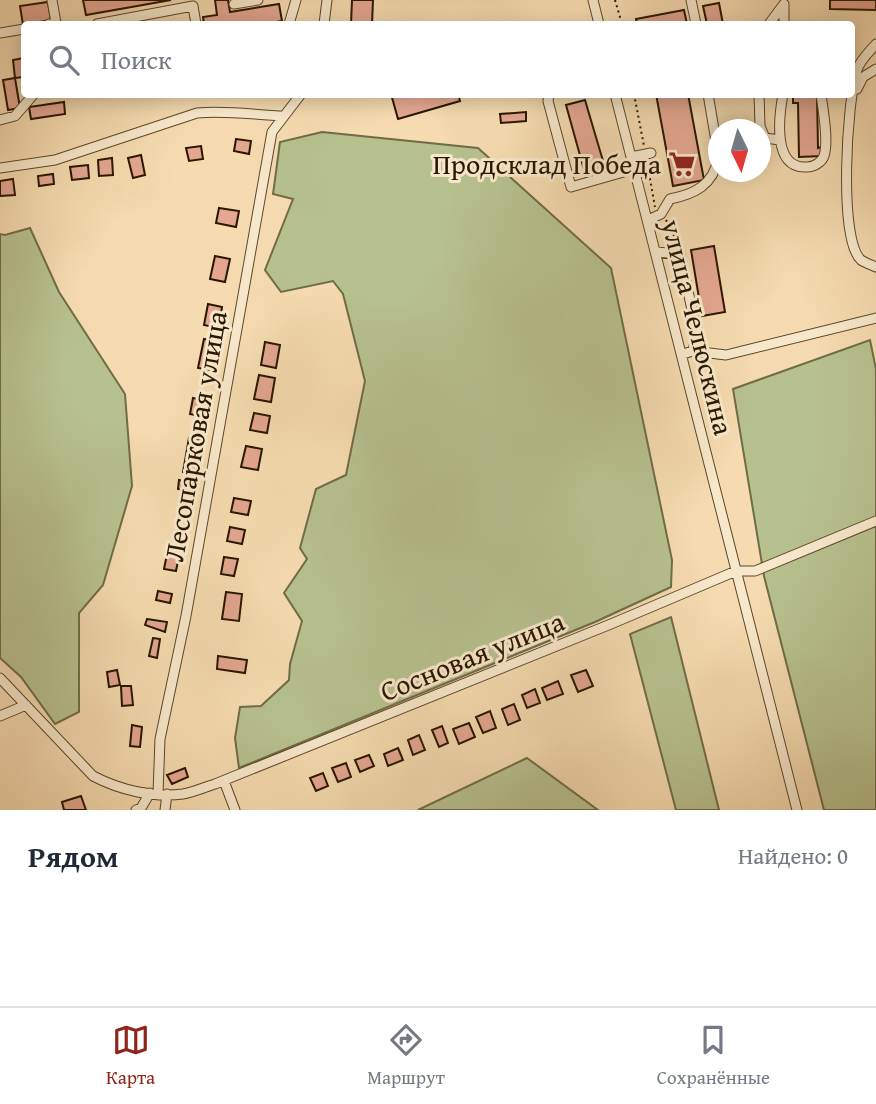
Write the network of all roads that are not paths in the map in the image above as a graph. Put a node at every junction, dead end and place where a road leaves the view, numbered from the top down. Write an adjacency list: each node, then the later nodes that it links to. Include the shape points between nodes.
1 (51, 0): 9 (street)
2 (258, 0): 8 (street)
3 (296, 0): 12 (street)
4 (327, 0): 13 (street)
5 (593, 0): 14 (street)
6 (691, 0): 15 (street)
7 (784, 2): 16 (street); 17 (street)
8 (234, 4)
9 (56, 21)
10 (113, 21): 11 (street, via 193,6)
11 (196, 21)
12 (290, 21)
13 (324, 21)
14 (598, 21)
15 (695, 21)
16 (771, 21)
17 (785, 21)
18 (21, 30): 19 (street)
19 (0, 33)
20 (876, 44): 22 (street, via 857,68)
21 (876, 69): 23 (street)
22 (855, 79)
23 (855, 91)
24 (31, 98): 35 (street, via 15,116)
25 (298, 98): 33 (street, Лесопарковая улица)
26 (548, 98): 40 (street, via 571,187)
27 (616, 98): 38 (street, улица Челюскина)
28 (709, 98): 34 (street)
29 (759, 98): 36 (street, via 765,138)
30 (783, 98): 36 (street)
31 (821, 98): 36 (street, via 824,159 807,167 794,166 784,157)
32 (852, 98): 44 (street, via 846,173 852,244 861,260)
33 (284, 116): 39 (street, via 220,110 197,113 55,160); 54 (street, Лесопарковая улица, via 272,132 160,739)
34 (713, 119)
35 (0, 120)
36 (780, 140)
37 (648, 153): 38 (street)
38 (631, 157): 40 (street, улица Челюскина)
39 (0, 167)
40 (634, 169): 42 (street, улица Челюскина)
41 (708, 179): 42 (street, via 688,195 670,199 661,214)
42 (648, 220): 43 (street, улица Челюскина)
43 (656, 251): 46 (street, via 680,254 697,333); 47 (street, улица Челюскина)
44 (876, 267)
45 (876, 318): 46 (street, via 726,355)
46 (693, 351): 47 (street)
47 (682, 354): 49 (street, улица Челюскина)
48 (876, 521): 49 (street, Сосновая улица, via 755,571)
49 (736, 570): 53 (street, Сосновая улица); 58 (street, улица Челюскина)
50 (0, 678): 51 (street)
51 (26, 705): 52 (street); 54 (street, via 93,776 110,785)
52 (0, 716)
53 (224, 781): 54 (street, Сосновая улица, via 184,794); 57 (street)
54 (159, 794): 55 (street); 56 (street, Лесопарковая улица)
55 (136, 810)
56 (165, 810)
57 (235, 810)
58 (797, 810)

